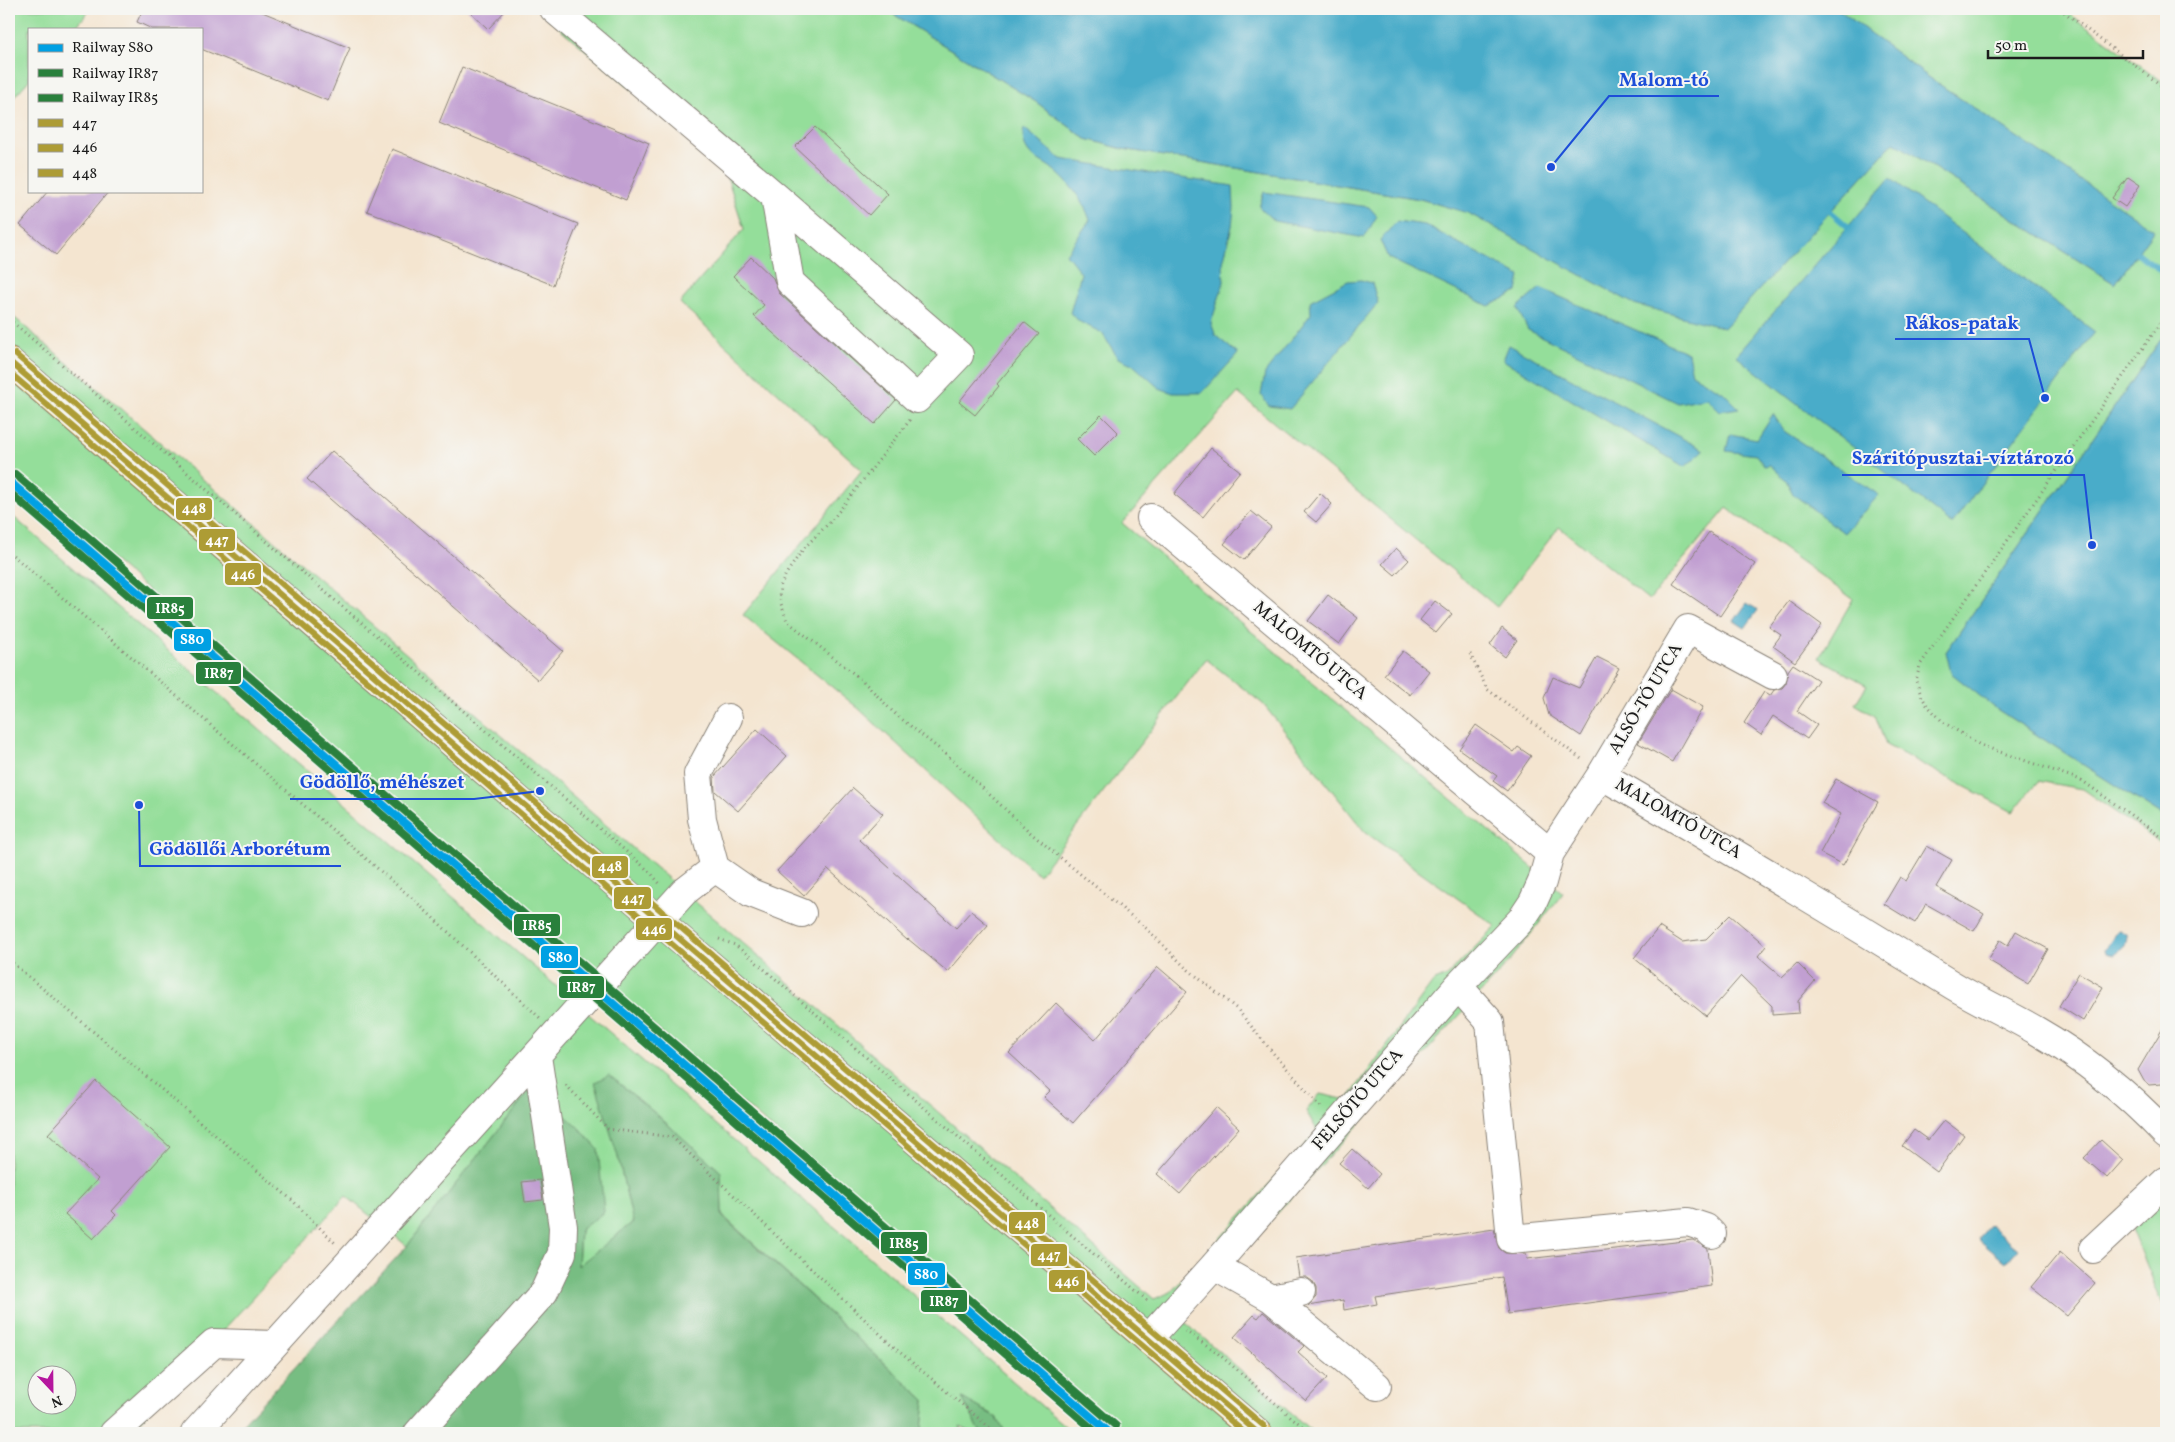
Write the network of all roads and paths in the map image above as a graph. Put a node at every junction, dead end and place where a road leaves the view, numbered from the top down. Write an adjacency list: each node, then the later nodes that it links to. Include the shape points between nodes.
1 (554, 9): 4 (street)
2 (2060, 9): 3 (path)
3 (2166, 89)
4 (775, 196): 8 (street, via 790,282 917,400); 8 (street, via 959,355)
5 (2166, 315): 15 (path, via 1920,665 1916,681 1926,704 1943,722 1980,745 2081,780)
6 (9, 319): 18 (path, via 650,872)
7 (9, 361): 18 (main road)
8 (929, 387): 26 (path, via 908,423 786,574 779,598 787,621 862,680 894,713 947,755 1033,836 1148,929 1185,967 1237,1009)
9 (1151, 518): 16 (street, MALOMTÓ UTCA)
10 (9, 552): 23 (path, via 413,899)
11 (1470, 654): 14 (path, via 1487,689)
12 (1773, 675): 14 (street, ALSÓ-TÓ UTCA, via 1688,629)
13 (728, 718): 17 (street, via 698,774 702,819)
14 (1601, 775): 16 (street, MALOMTÓ UTCA); 27 (street, MALOMTÓ UTCA, via 2069,1051)
15 (2166, 840)
16 (1550, 853): 22 (street, FELSŐTÓ UTCA, via 1542,882 1521,920)
17 (715, 868): 18 (street); 19 (street, via 751,893)
18 (667, 911): 23 (street); 36 (main road)
19 (802, 913)
20 (717, 938): 35 (path, via 749,956)
21 (9, 960): 31 (path, via 293,1201)
22 (1458, 986): 29 (street, via 1490,1022 1511,1240 1688,1222 1706,1228); 32 (street, FELSŐTÓ UTCA)
23 (558, 1033): 24 (street)
24 (537, 1056): 31 (street); 41 (street, via 563,1227 562,1253 544,1292)
25 (563, 1082): 42 (path, via 608,1129 672,1137 896,1349)
26 (1314, 1100)
27 (2166, 1134)
28 (2166, 1181): 30 (street)
29 (1712, 1234)
30 (2092, 1249)
31 (352, 1260): 37 (street)
32 (1214, 1266): 34 (street); 35 (street, FELSŐTÓ UTCA)
33 (1301, 1292): 34 (street)
34 (1271, 1298): 38 (street)
35 (1166, 1317): 36 (street, FELSŐTÓ UTCA); 44 (path, via 1214,1350)
36 (1148, 1339): 43 (main road)
37 (274, 1345): 39 (street, via 214,1343); 40 (street)
38 (1377, 1386)
39 (114, 1433)
40 (195, 1433)
41 (418, 1433)
42 (996, 1433)
43 (1258, 1433)
44 (1310, 1433)

